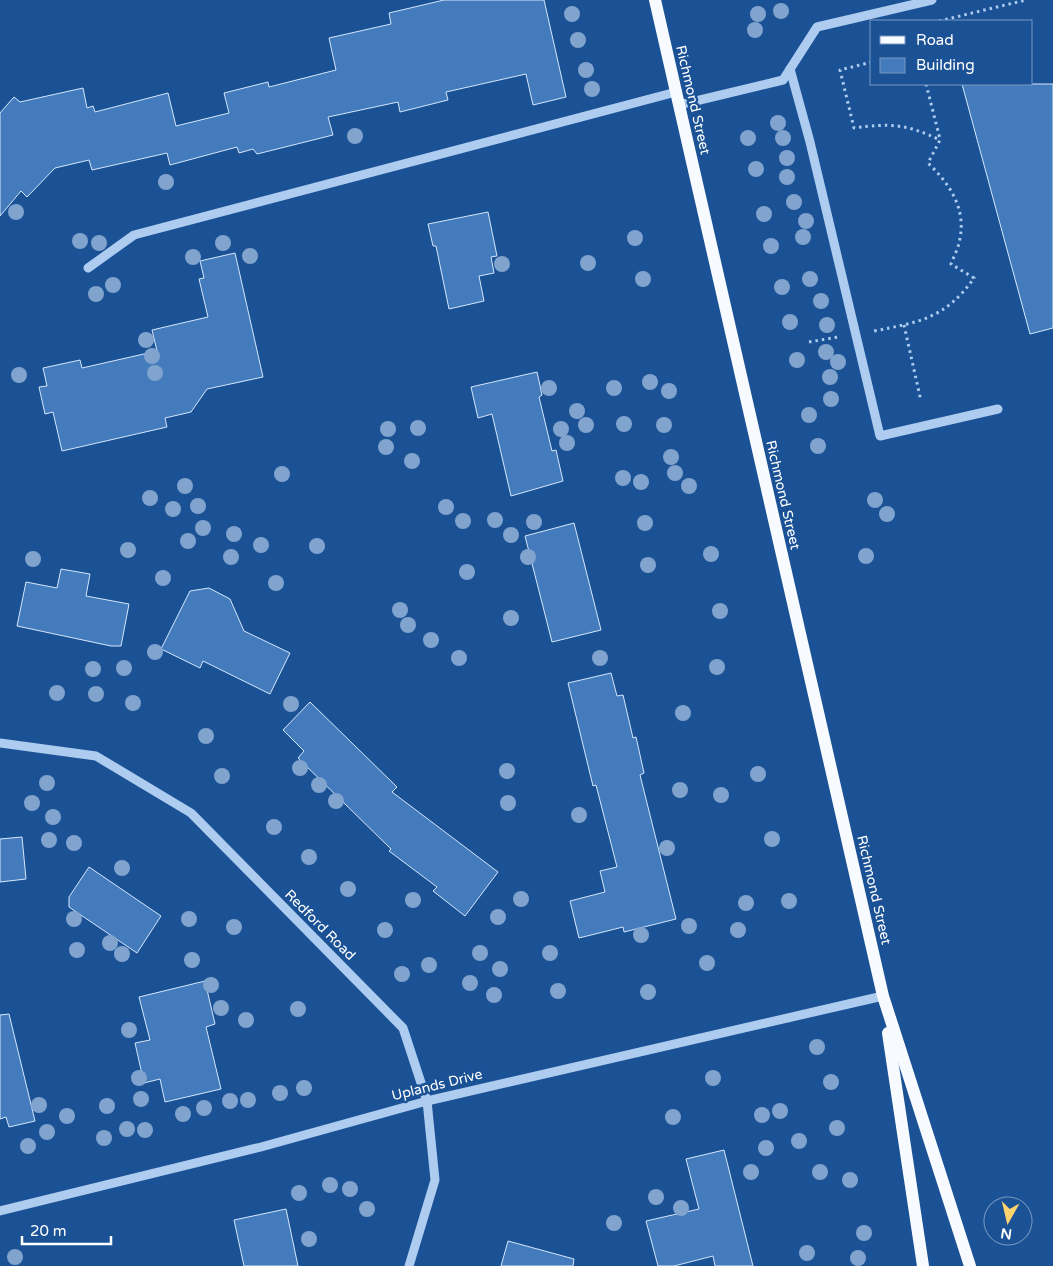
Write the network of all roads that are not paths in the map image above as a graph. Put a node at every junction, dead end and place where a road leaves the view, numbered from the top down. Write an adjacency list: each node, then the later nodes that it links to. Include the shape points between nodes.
1 (655, 0): 4 (main road, Richmond Street)
2 (932, 0): 3 (street, via 818,27)
3 (790, 69): 4 (street, via 783,80); 6 (street, via 880,436)
4 (677, 99): 5 (street, via 134,235); 8 (main road, Richmond Street)
5 (88, 268)
6 (998, 409)
7 (0, 743): 9 (street, Redford Road, via 96,756 191,813 403,1028)
8 (883, 996): 9 (street, Uplands Drive); 12 (main road, Richmond Street); 13 (main road, Richmond Street)
9 (427, 1101): 10 (street, Uplands Drive, via 261,1147); 11 (street, Redford Road, via 436,1180)
10 (0, 1211)
11 (410, 1266)
12 (923, 1266)
13 (970, 1266)

